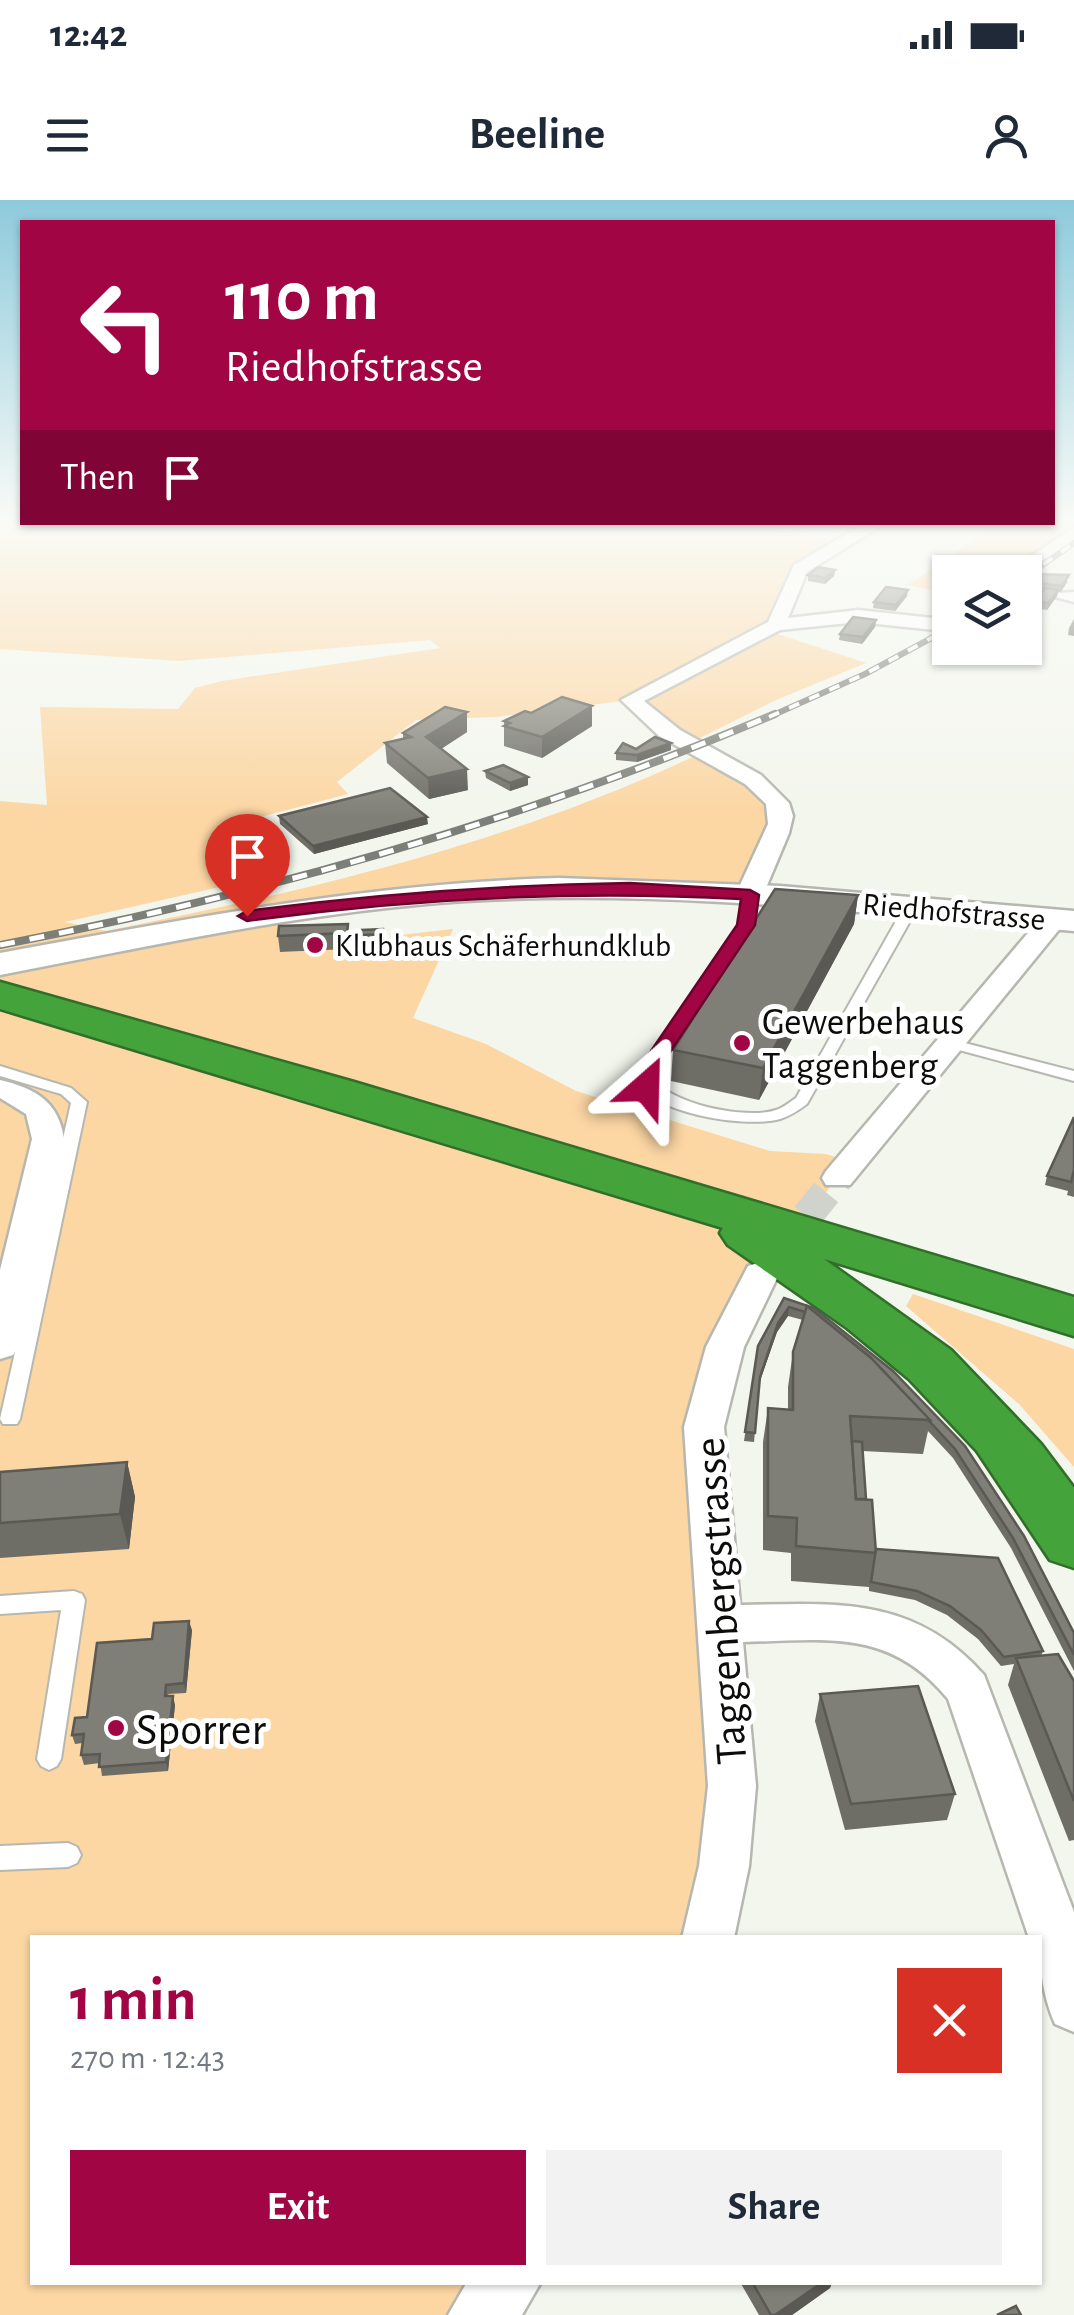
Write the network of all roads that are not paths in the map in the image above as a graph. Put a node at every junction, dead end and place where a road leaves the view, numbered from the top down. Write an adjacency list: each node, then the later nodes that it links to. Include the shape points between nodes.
1 (778, 620): 5 (street)
2 (824, 620): 5 (street)
3 (894, 620): 4 (street)
4 (932, 624)
5 (776, 625): 6 (street, via 630,700 669,733 775,798 780,825 756,870)
6 (750, 899): 7 (street, Riedhofstrasse); 7 (lane, via 746,925 644,1076 659,1098 739,1117 778,1115 802,1102 902,923); 9 (street, Riedhofstrasse, via 590,888 410,895 247,916)
7 (902, 907): 8 (street, Riedhofstrasse)
8 (1063, 920): 11 (street)
9 (0, 965): 18 (highway)
10 (0, 995): 16 (highway)
11 (953, 1044): 13 (lane); 15 (street)
12 (0, 1071): 21 (lane, via 79,1102)
13 (1074, 1076)
14 (0, 1089): 20 (street, via 39,1107 48,1138)
15 (838, 1178)
16 (704, 1202): 19 (highway); 22 (highway, via 931,1365 1011,1450)
17 (761, 1274): 24 (street, Taggenbergstrasse, via 713,1374 704,1427)
18 (1074, 1280)
19 (1074, 1317)
20 (0, 1346)
21 (10, 1419)
22 (1074, 1542)
23 (0, 1605): 25 (lane, via 74,1600)
24 (721, 1624): 28 (street, Taggenbergstrasse, via 732,1786); 29 (street, via 866,1623 923,1642 951,1663 968,1689 1043,1894)
25 (50, 1760)
26 (68, 1856): 27 (lane)
27 (0, 1858)
28 (709, 1935)
29 (1074, 2005)
30 (508, 2285): 31 (street)
31 (479, 2315)

